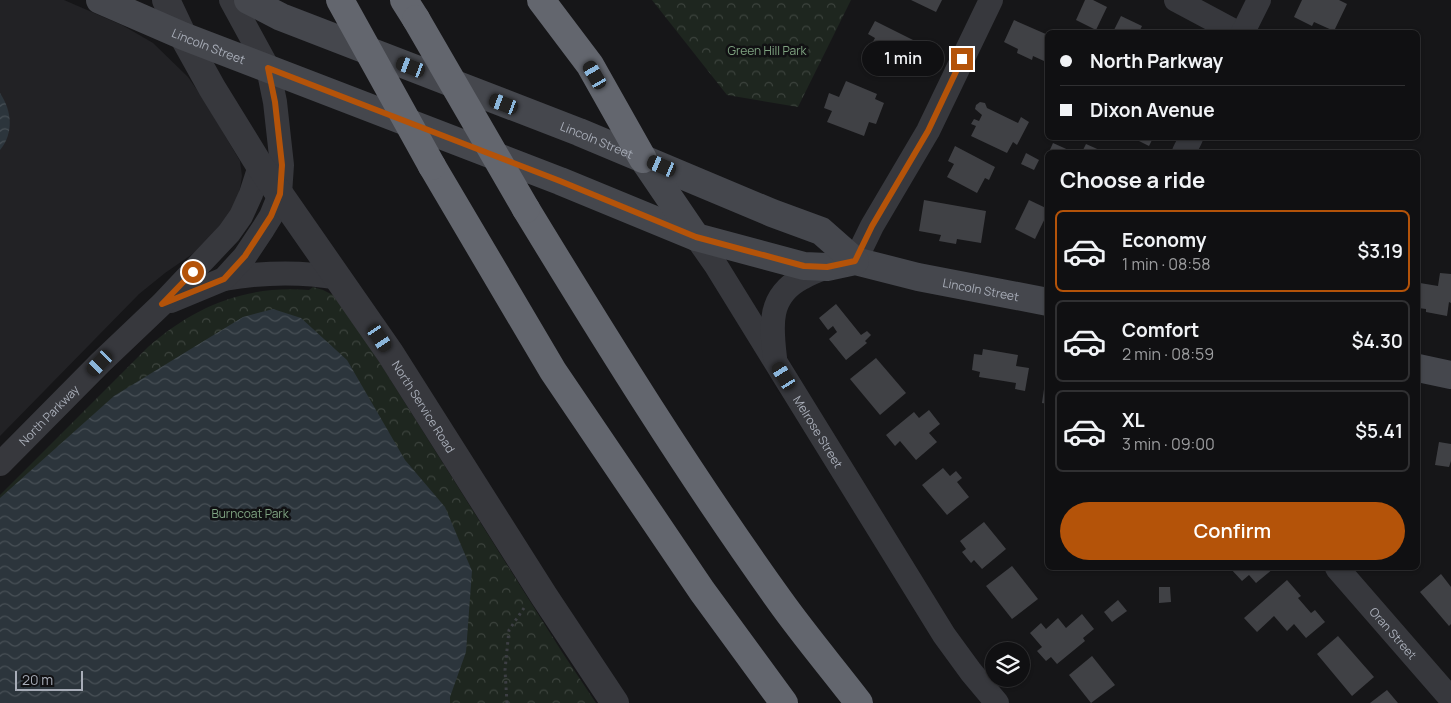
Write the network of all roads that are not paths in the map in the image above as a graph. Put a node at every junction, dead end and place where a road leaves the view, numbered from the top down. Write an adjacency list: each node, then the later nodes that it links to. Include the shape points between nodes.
1 (100, 0): 13 (main road, Lincoln Street)
2 (166, 0): 13 (street, North Service Road)
3 (231, 0): 14 (street, North Parkway)
4 (248, 0): 15 (main road, Lincoln Street, via 281,17)
5 (340, 0): 32 (highway, bridge, via 432,166 553,371 696,583)
6 (540, 0): 15 (highway, via 590,65)
7 (990, 0): 19 (street, via 928,131)
8 (1176, 0): 11 (street)
9 (1259, 0): 12 (street)
10 (410, 10): 33 (highway, bridge, via 526,209 676,450 781,603)
11 (1232, 30)
12 (1244, 30)
13 (183, 36): 14 (main road, Lincoln Street); 16 (street, North Service Road)
14 (268, 68): 17 (street, North Parkway, via 282,165); 18 (main road, Lincoln Street)
15 (643, 159): 18 (main road, Melrose Street); 19 (main road, Lincoln Street, via 821,231)
16 (260, 166): 17 (street, North Service Road); 24 (street, North Parkway, via 241,216 229,233)
17 (280, 194): 21 (street, North Service Road); 22 (street, North Parkway, via 263,229)
18 (696, 237): 20 (main road, Lincoln Street, via 804,266); 25 (street, Melrose Street)
19 (855, 261): 20 (main road, Lincoln Street); 23 (main road, Lincoln Street, via 918,277)
20 (827, 267): 25 (street, via 798,280 780,297 772,326)
21 (339, 278): 22 (street, North Parkway, via 302,273 259,273); 31 (street, North Service Road)
22 (224, 279): 24 (street, North Parkway)
23 (1045, 301)
24 (162, 304): 28 (street, North Parkway)
25 (775, 362): 34 (street, Melrose Street, via 944,635)
26 (1420, 368): 27 (main road)
27 (1451, 375)
28 (0, 464)
29 (1339, 570): 30 (street, Oran Street)
30 (1451, 699)
31 (615, 703)
32 (784, 703)
33 (859, 703)
34 (997, 703)

